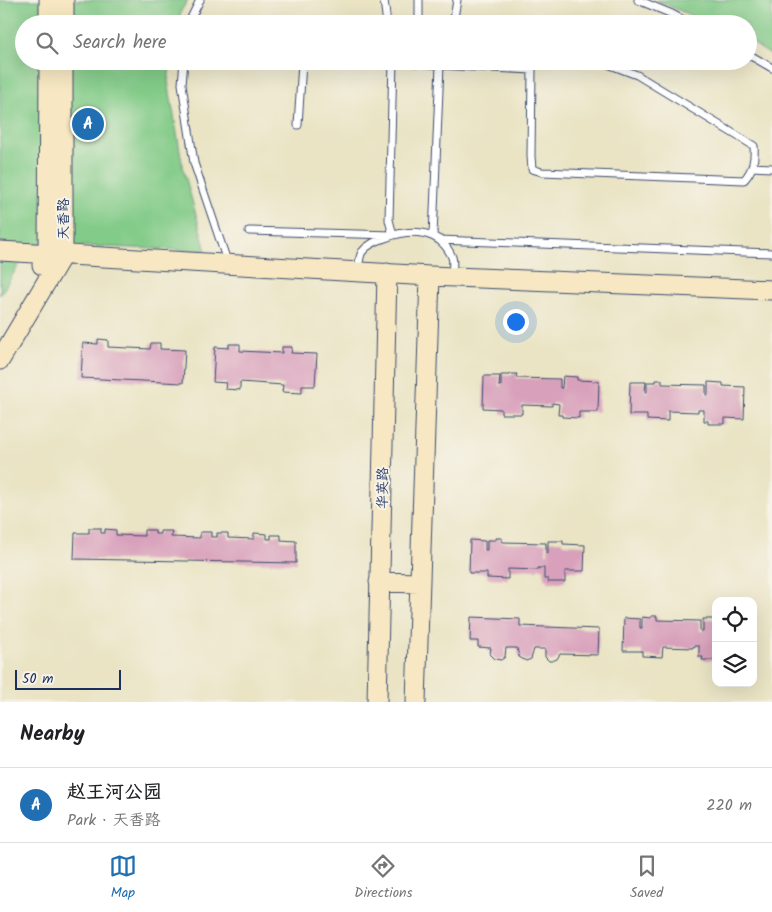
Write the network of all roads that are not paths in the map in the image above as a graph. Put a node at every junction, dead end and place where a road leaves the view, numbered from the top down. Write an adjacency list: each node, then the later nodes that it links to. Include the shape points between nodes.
1 (49, 0): 8 (main road)
2 (64, 0): 9 (main road)
3 (200, 0): 10 (lane)
4 (384, 0): 11 (lane)
5 (420, 0): 12 (lane)
6 (457, 0): 13 (lane)
7 (638, 0): 14 (lane)
8 (49, 15)
9 (64, 15)
10 (192, 15)
11 (386, 15)
12 (419, 15)
13 (454, 15)
14 (674, 15)
15 (757, 59): 16 (lane)
16 (772, 68)
17 (49, 70): 33 (main road, 天香路)
18 (64, 70): 33 (main road, 天香路)
19 (183, 70): 34 (lane, via 182,84 194,163)
20 (302, 70): 25 (lane)
21 (394, 70): 29 (lane, via 389,220)
22 (443, 70): 30 (lane)
23 (532, 70): 26 (lane, via 532,169 744,180)
24 (624, 70): 26 (lane, via 754,146)
25 (298, 126)
26 (752, 167): 27 (lane)
27 (772, 168)
28 (249, 231): 29 (lane)
29 (393, 235): 30 (lane, via 409,232); 35 (lane, via 367,246 360,254)
30 (436, 238): 32 (lane); 38 (lane, via 452,258)
31 (0, 251): 33 (main road)
32 (772, 253)
33 (56, 254): 34 (main road); 40 (main road, 天香路); 41 (main road, 天香路)
34 (228, 264): 35 (main road)
35 (357, 272): 36 (main road)
36 (387, 273): 37 (main road); 42 (main road, 华英路)
37 (430, 276): 38 (main road); 43 (main road)
38 (452, 277): 39 (main road)
39 (772, 290)
40 (0, 334)
41 (0, 360)
42 (380, 582): 43 (main road); 44 (main road, 华英路)
43 (420, 583): 45 (main road)
44 (377, 702)
45 (416, 702)

